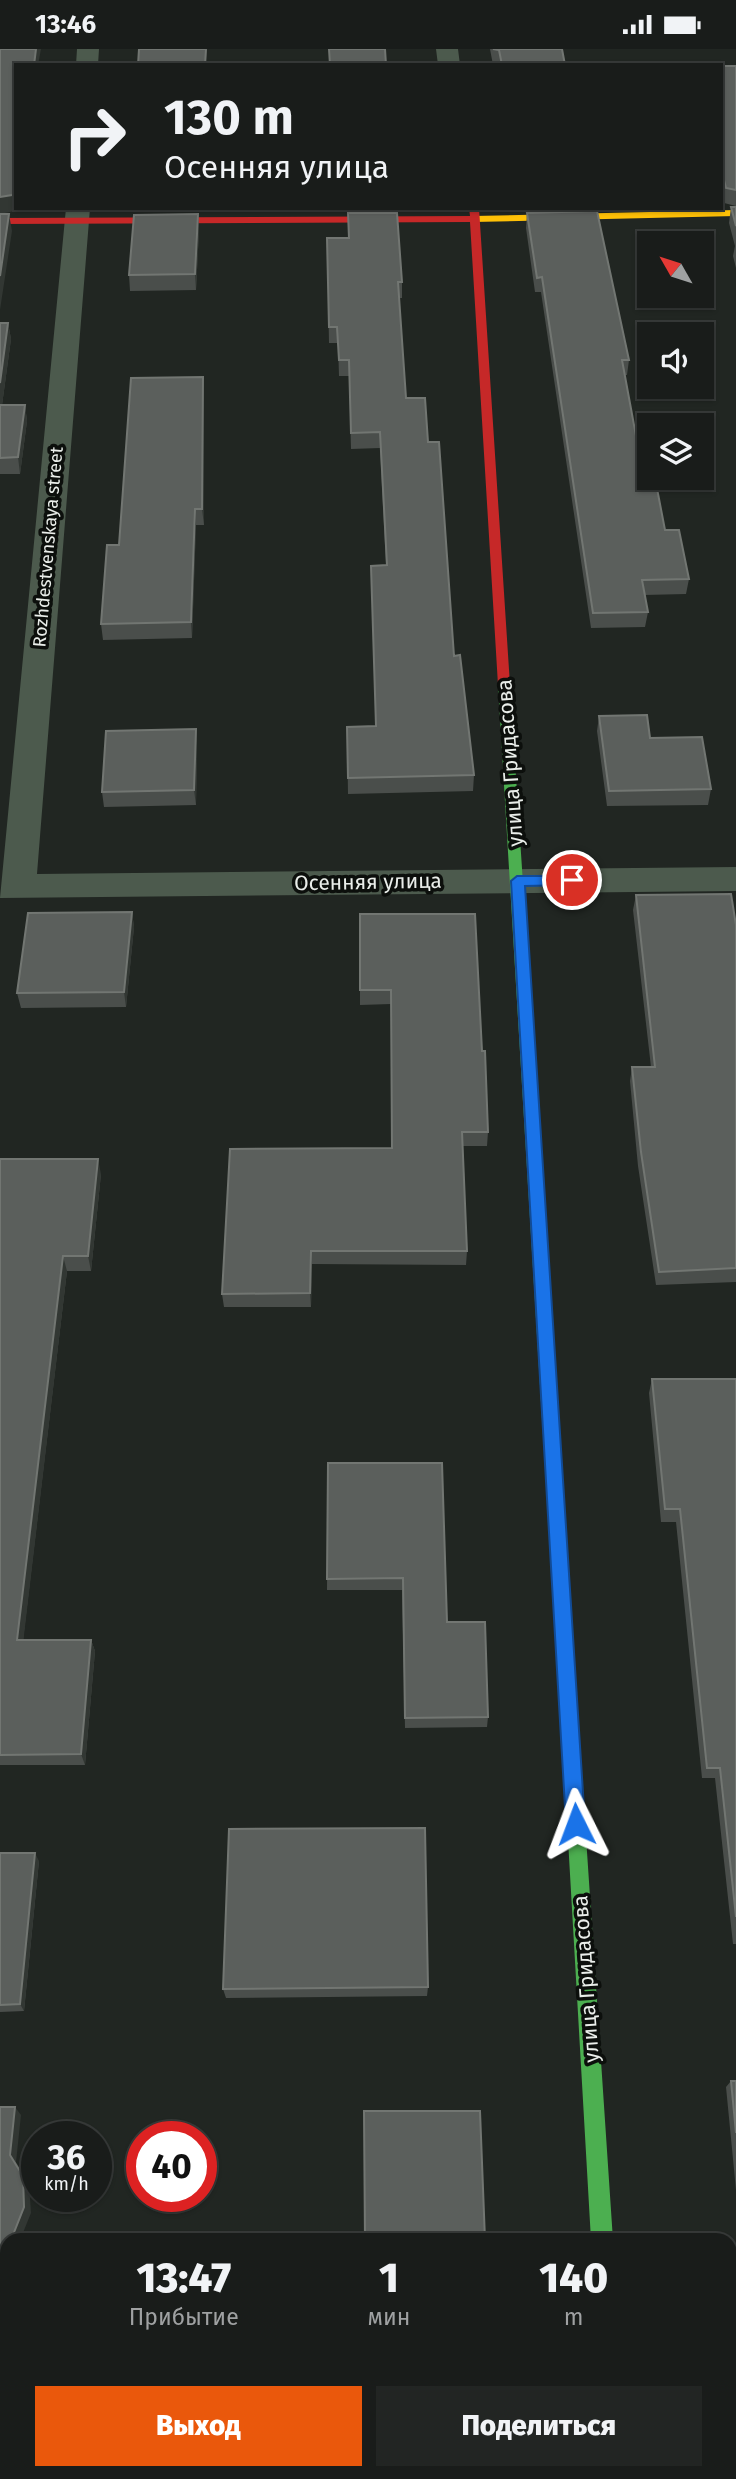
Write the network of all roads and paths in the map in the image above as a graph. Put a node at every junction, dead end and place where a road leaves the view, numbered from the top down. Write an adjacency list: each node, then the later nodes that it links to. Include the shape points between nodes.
1 (736, 213): 3 (street)
2 (77, 214): 3 (street); 4 (street); 7 (street, Rozhdestvenskaya street)
3 (475, 214): 6 (street, улица Гридасова)
4 (0, 221)
5 (736, 879): 6 (street, Осенняя улица)
6 (517, 881): 7 (street, Осенняя улица); 8 (street, улица Гридасова)
7 (9, 886)
8 (602, 2233)

